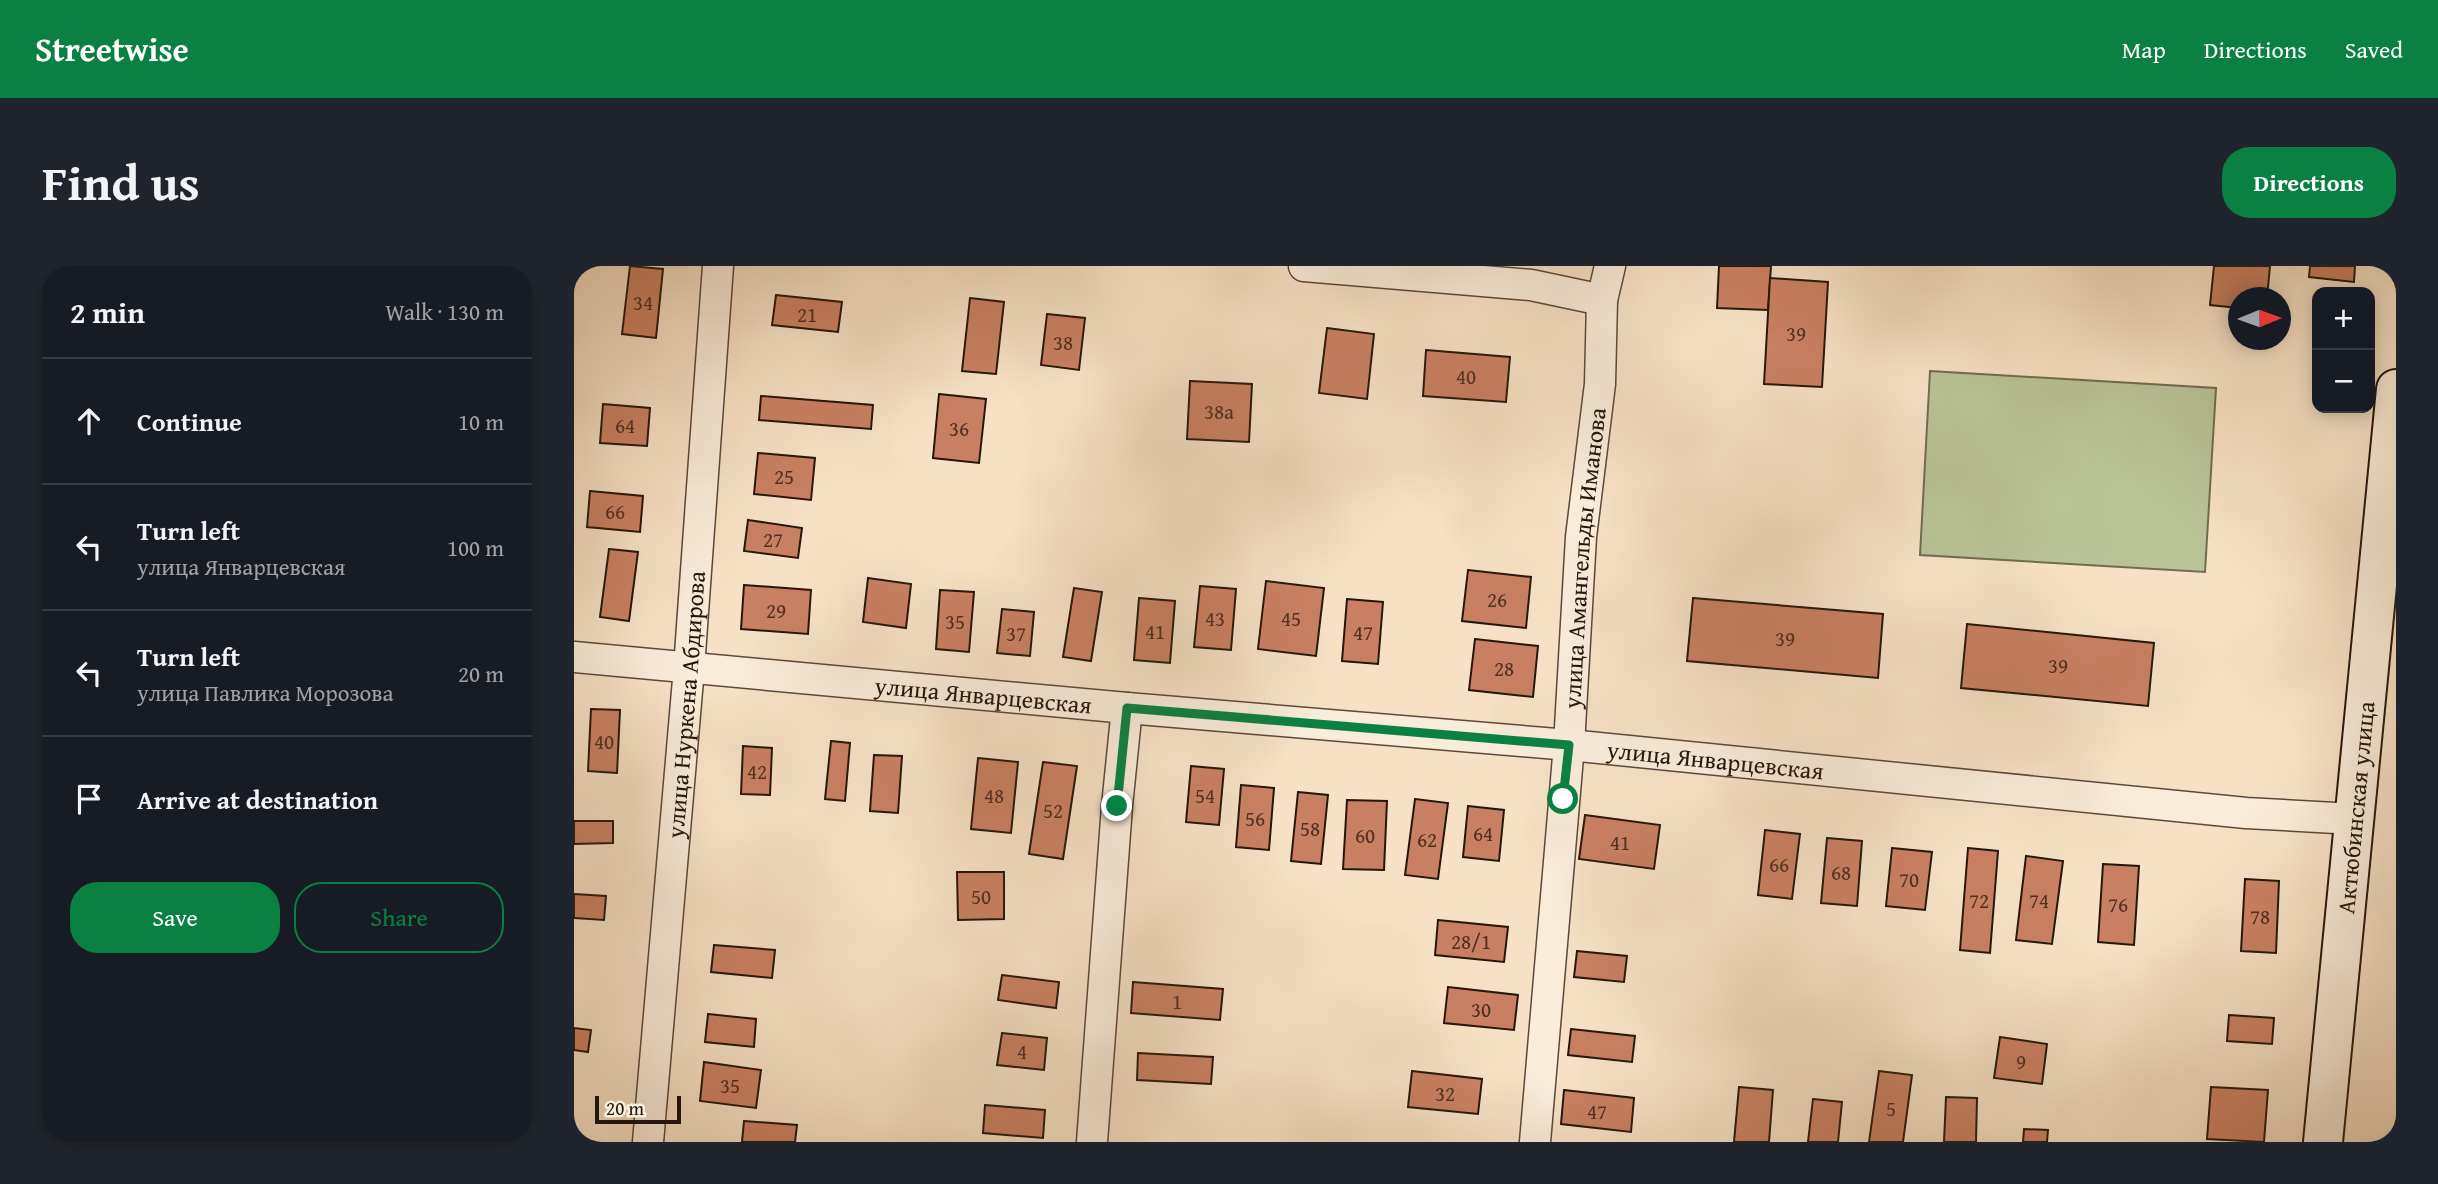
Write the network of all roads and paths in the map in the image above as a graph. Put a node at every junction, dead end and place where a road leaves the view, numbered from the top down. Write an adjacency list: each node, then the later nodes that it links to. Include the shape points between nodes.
1 (718, 266): 7 (street, улица Нуркена Абдирова)
2 (1304, 266): 4 (street, via 1531,285)
3 (1610, 266): 4 (street, улица Амангельды Иманова)
4 (1602, 300): 9 (street, улица Амангельды Иманова, via 1600,384 1581,537)
5 (2396, 389): 10 (street, Актюбинская улица)
6 (574, 657): 7 (street, улица Январцевская)
7 (689, 668): 8 (street, улица Январцевская); 11 (street, улица Нуркена Абдирова)
8 (1127, 708): 9 (street, улица Январцевская); 12 (street)
9 (1569, 745): 10 (street, улица Январцевская, via 2246,813); 13 (street, улица Амангельды Иманова)
10 (2354, 819): 14 (street, Актюбинская улица)
11 (648, 1142)
12 (1092, 1142)
13 (1535, 1142)
14 (2323, 1142)

